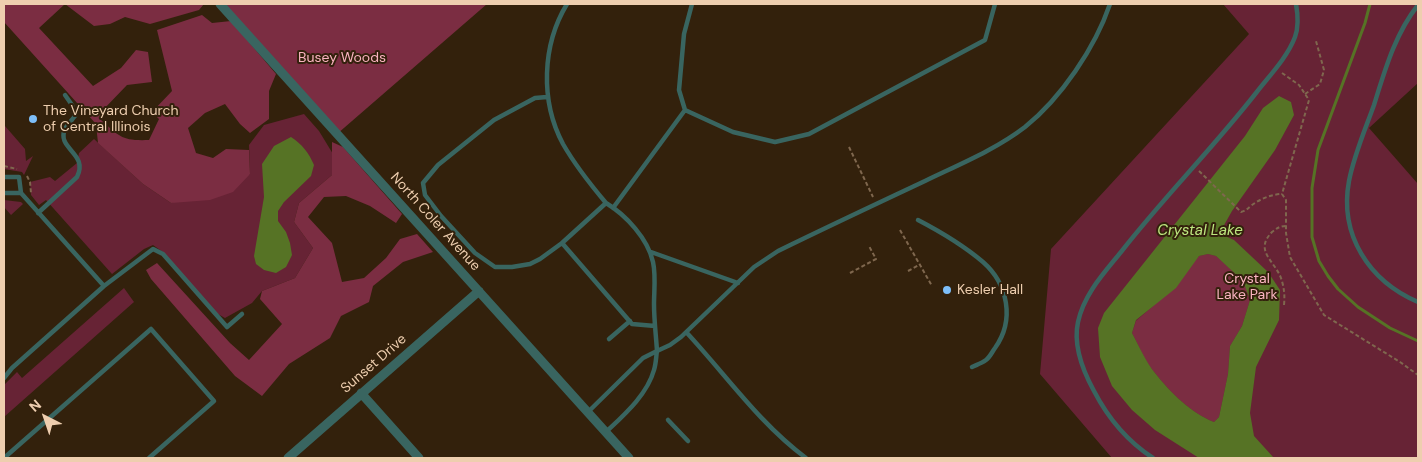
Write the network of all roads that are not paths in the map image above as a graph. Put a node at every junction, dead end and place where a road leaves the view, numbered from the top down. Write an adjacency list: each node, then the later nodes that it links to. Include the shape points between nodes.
1 (220, 4): 22 (street, North Coler Avenue)
2 (567, 4): 9 (lane, via 551,43)
3 (692, 4): 10 (lane, via 684,34 680,90)
4 (995, 4): 10 (lane, via 986,40 809,134 775,142 733,132)
5 (1110, 4): 20 (lane, via 1065,87 1025,127 1001,142 778,251)
6 (1296, 4): 43 (lane, via 1298,24 1288,51 1243,110 1155,209 1092,288 1083,305 1078,321 1077,344 1089,383 1116,425)
7 (1418, 5): 23 (lane, via 1394,46 1353,164 1348,196 1351,229 1364,259 1383,281)
8 (65, 95): 16 (lane, via 74,116 63,137 80,161 81,170)
9 (547, 97): 14 (lane, via 562,143); 18 (lane, via 535,98 494,120 438,165 423,183 425,195 441,216 475,253 495,267 530,264)
10 (685, 110): 15 (lane)
11 (4, 177): 13 (lane, via 19,177)
12 (4, 193): 13 (lane)
13 (21, 193): 16 (lane)
14 (606, 203): 15 (lane); 18 (lane)
15 (613, 208): 19 (lane, via 634,228)
16 (38, 213): 21 (lane)
17 (918, 220): 30 (lane, via 951,238 984,262 1002,290 1007,314 1005,332 987,359)
18 (562, 243): 25 (lane)
19 (650, 252): 20 (lane); 26 (lane, via 654,273)
20 (738, 283): 27 (lane)
21 (104, 286): 24 (lane, via 153,249 163,254 226,328); 31 (lane)
22 (479, 291): 32 (street, Sunset Drive); 33 (street, North Coler Avenue)
23 (1418, 302)
24 (242, 314)
25 (630, 321): 26 (lane, via 632,324); 28 (lane)
26 (655, 326): 29 (lane)
27 (687, 332): 29 (lane); 42 (lane, via 766,422)
28 (609, 339)
29 (657, 351): 33 (lane, via 643,358); 35 (lane, via 654,370 643,392)
30 (972, 367)
31 (4, 378)
32 (361, 393): 39 (street, Sunset Drive); 40 (street)
33 (588, 412): 35 (street, North Coler Avenue)
34 (668, 420): 36 (lane)
35 (606, 432): 41 (street, North Coler Avenue)
36 (688, 441)
37 (4, 458): 38 (lane, via 151,329 214,402)
38 (149, 458)
39 (288, 458)
40 (419, 458)
41 (629, 458)
42 (806, 458)
43 (1153, 458)

